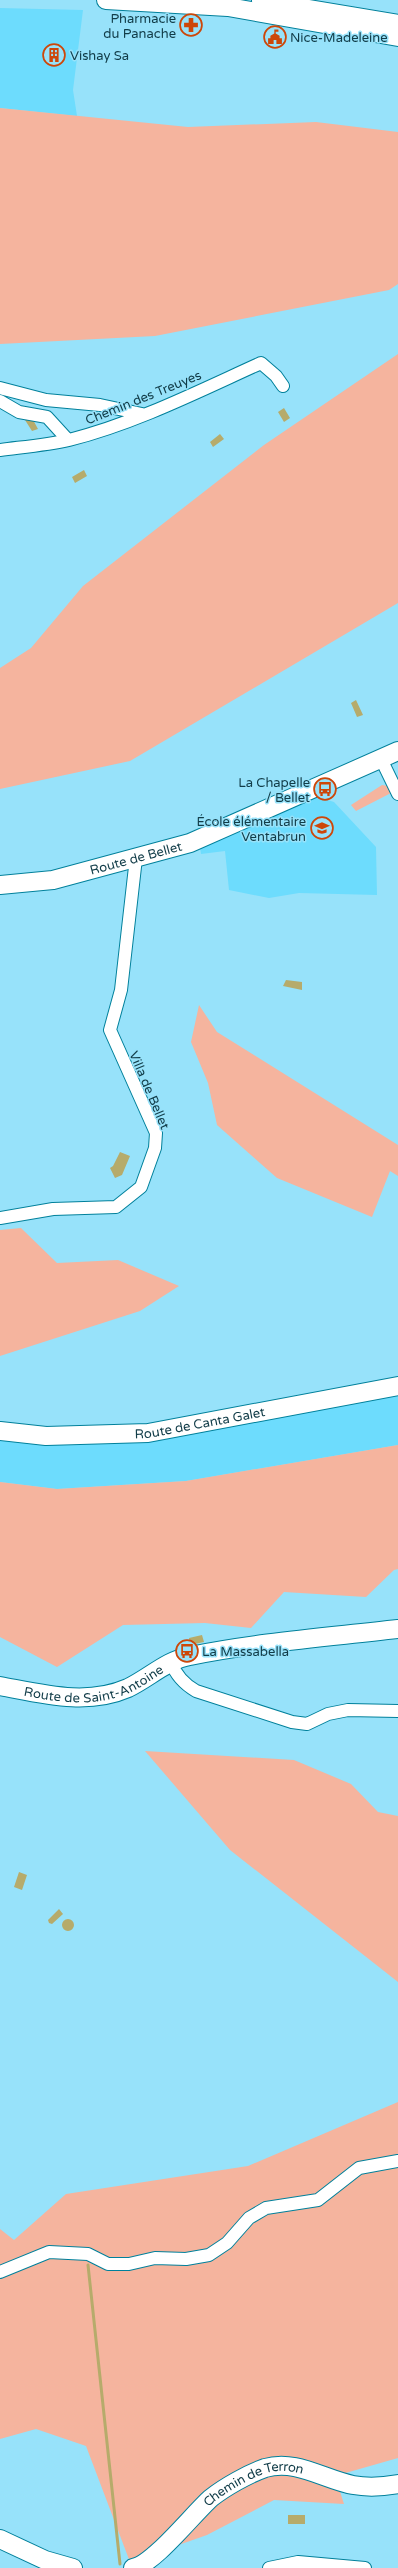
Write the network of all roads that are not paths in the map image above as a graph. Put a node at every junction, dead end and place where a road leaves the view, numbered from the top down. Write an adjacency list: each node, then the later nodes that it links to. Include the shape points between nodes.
1 (106, 0): 4 (street, via 228,8)
2 (256, 0): 3 (street)
3 (398, 24)
4 (398, 37)
5 (283, 386): 8 (street, Chemin des Treuyes, via 261,363)
6 (0, 388): 8 (street, via 46,400 100,405)
7 (0, 401): 9 (street, via 19,412 47,417)
8 (142, 414): 9 (street, Chemin des Treuyes)
9 (68, 440): 10 (street, Chemin des Treuyes)
10 (0, 450)
11 (398, 751): 12 (street, Route de Bellet)
12 (381, 759): 13 (street); 14 (street, Route de Bellet, via 212,834)
13 (398, 794)
14 (136, 858): 15 (street, Route de Bellet, via 53,880); 16 (street, Villa de Bellet, via 121,990 110,1030 156,1133 155,1148 141,1187 116,1206 53,1209)
15 (0, 885)
16 (0, 1218)
17 (398, 1386): 18 (street, Route de Canta Galet, via 148,1432 46,1436)
18 (0, 1431)
19 (398, 1629): 20 (street, Route de Saint-Antoine, via 257,1644 188,1656)
20 (171, 1662): 21 (street, Route de Saint-Antoine, via 128,1688 94,1697 70,1698); 22 (street, via 186,1686 196,1691 292,1722 307,1724 328,1714 348,1710)
21 (0, 1686)
22 (398, 1711)
23 (398, 2161): 24 (street, via 359,2168 318,2200 266,2208 249,2218 227,2243 209,2255 108,2264 88,2254 49,2252)
24 (0, 2272)
25 (396, 2484): 28 (street, Chemin de Terron, via 374,2488 351,2485 288,2465 265,2468 213,2497 161,2549 139,2567)
26 (0, 2539): 27 (street, via 45,2560)
27 (73, 2568)
28 (132, 2568)
29 (269, 2568): 30 (street, via 298,2562)
30 (365, 2568)

